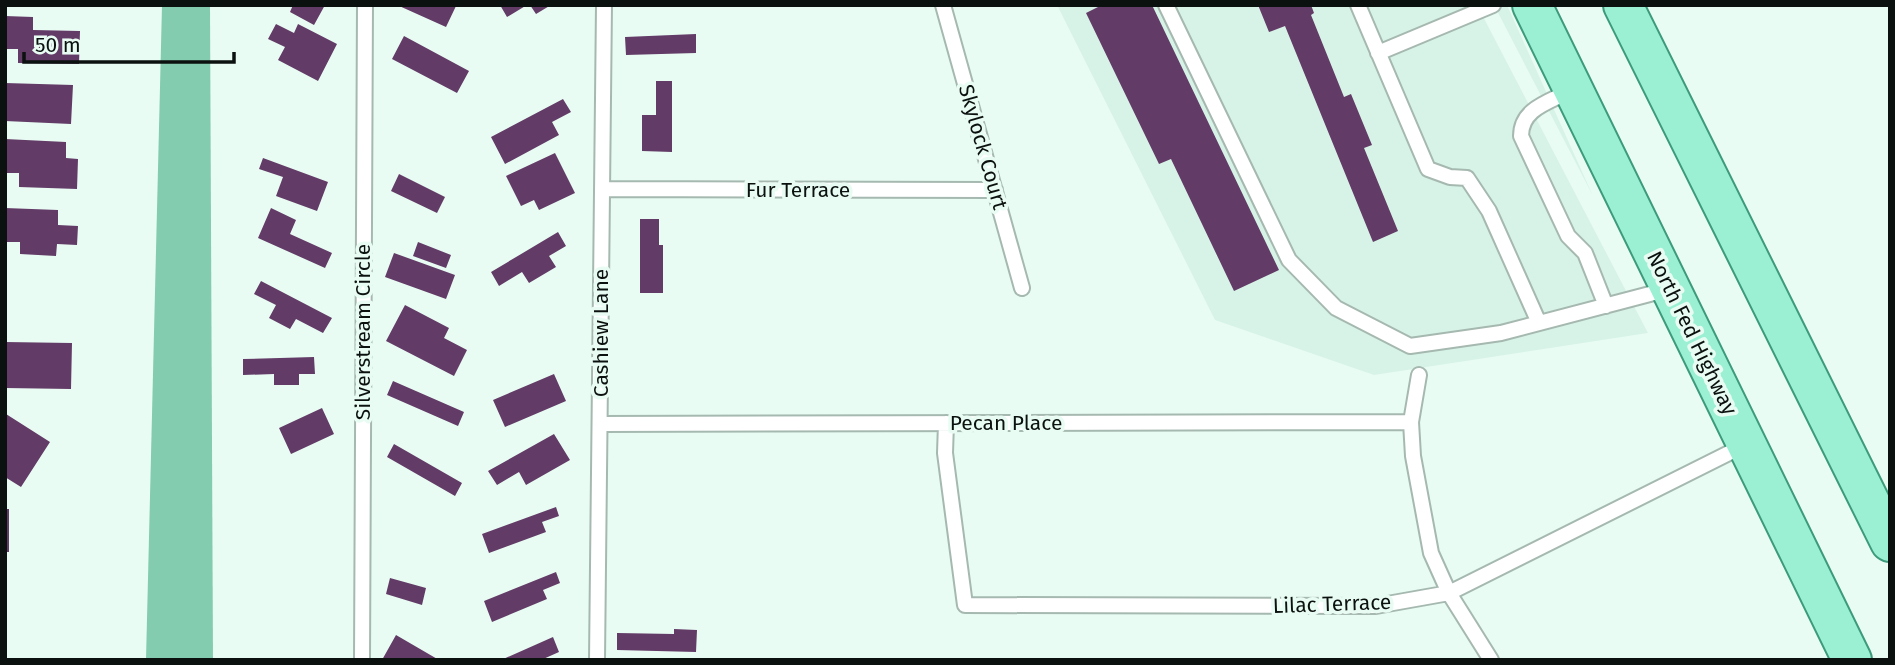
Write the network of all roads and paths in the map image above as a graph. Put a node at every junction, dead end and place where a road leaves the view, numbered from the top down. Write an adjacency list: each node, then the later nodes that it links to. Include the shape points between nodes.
1 (365, 5): 24 (lane, Silverstream Circle)
2 (604, 5): 11 (lane, Cashiew Lane)
3 (943, 5): 12 (lane, Skylock Court)
4 (1166, 5): 16 (lane, via 1289,260 1336,308 1410,346)
5 (1358, 5): 9 (lane)
6 (1493, 5): 9 (lane)
7 (1532, 5): 10 (main road, North Fed Highway)
8 (1623, 5): 22 (main road)
9 (1378, 54): 16 (lane, via 1428,169 1466,178 1489,211)
10 (1573, 89): 14 (main road, North Fed Highway); 15 (lane, via 1530,112 1521,124 1521,136 1568,236 1585,253)
11 (602, 189): 12 (lane, Fur Terrace); 19 (lane, Cashiew Lane)
12 (995, 190): 13 (lane, Skylock Court)
13 (1022, 288)
14 (1671, 289): 15 (lane); 21 (main road, North Fed Highway)
15 (1606, 306): 16 (lane)
16 (1539, 323)
17 (1419, 376): 18 (lane)
18 (1411, 422): 20 (lane, Pecan Place); 23 (lane, via 1431,554)
19 (601, 424): 20 (lane, Pecan Place); 25 (lane, Cashiew Lane)
20 (946, 424): 23 (lane, Lilac Terrace, via 945,453 965,605 1376,606)
21 (1747, 444): 23 (lane, Lilac Terrace); 27 (main road, North Fed Highway)
22 (1890, 542)
23 (1449, 593): 26 (lane)
24 (362, 660)
25 (597, 660)
26 (1491, 660)
27 (1852, 660)

